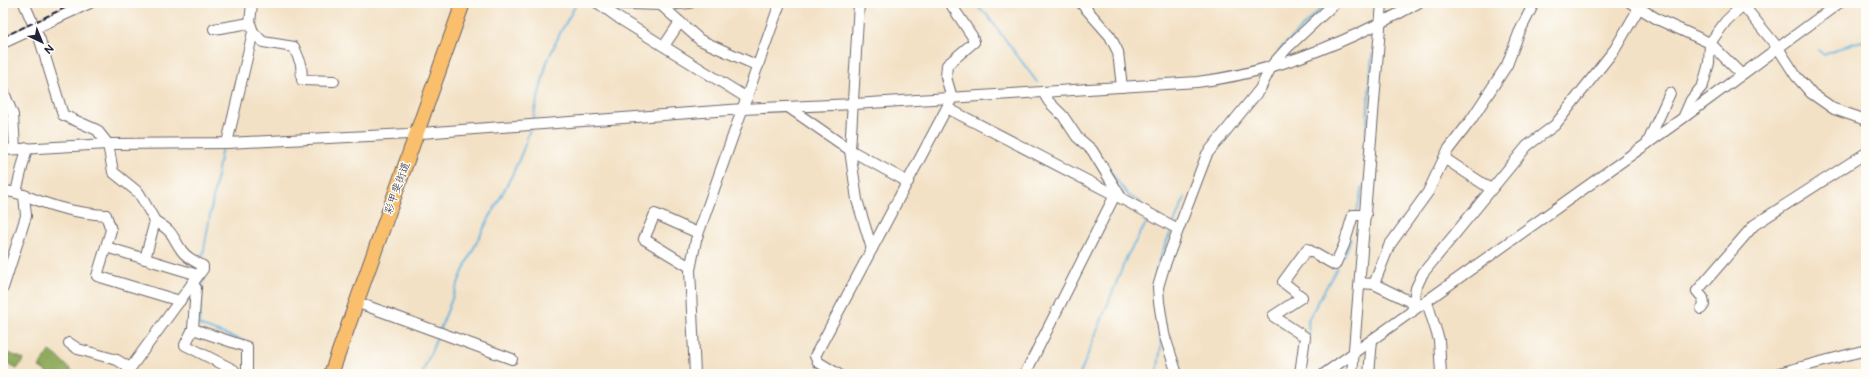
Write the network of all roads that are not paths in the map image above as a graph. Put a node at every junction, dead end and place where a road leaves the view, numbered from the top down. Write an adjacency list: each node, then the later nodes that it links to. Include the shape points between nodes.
1 (24, 3): 22 (street)
2 (90, 3): 22 (street)
3 (252, 3): 21 (street)
4 (455, 3): 44 (highway, 彩甲斐街道)
5 (463, 3): 44 (highway, 彩甲斐街道)
6 (598, 3): 17 (street); 26 (street)
7 (690, 3): 17 (street)
8 (780, 3): 29 (street)
9 (859, 3): 38 (street)
10 (950, 3): 37 (street, via 974,42 947,65 946,77)
11 (1081, 3): 32 (street, via 1110,36 1118,52)
12 (1335, 3): 28 (street)
13 (1382, 3): 20 (street)
14 (1418, 3): 20 (street)
15 (1534, 3): 53 (street, via 1507,65)
16 (1839, 3): 27 (street)
17 (661, 5): 19 (street)
18 (1635, 6): 25 (street); 55 (street, via 1614,49 1555,125 1527,146)
19 (680, 22): 26 (street); 29 (street, via 700,40)
20 (1381, 23): 28 (street, via 1293,60); 59 (street)
21 (252, 28): 23 (street); 31 (street, via 263,42 294,47 301,64 302,80); 45 (street)
22 (35, 29): 24 (street); 46 (street, via 63,115 97,130)
23 (214, 29)
24 (3, 43)
25 (1710, 43): 27 (street, via 1726,21 1743,5); 30 (street); 42 (street, via 1709,63 1703,85 1691,100)
26 (664, 46): 36 (street)
27 (1778, 48): 30 (street); 43 (street, via 1810,93 1834,109)
28 (1272, 65): 32 (street, via 1221,79); 61 (street, via 1260,89 1207,154)
29 (758, 66): 36 (street)
30 (1741, 74): 42 (street)
31 (334, 81)
32 (1122, 87): 33 (street)
33 (1042, 92): 37 (street); 58 (street, via 1077,137 1092,150)
34 (4, 93): 49 (street, via 13,115)
35 (1670, 93): 47 (street)
36 (747, 98): 41 (street)
37 (952, 98): 38 (street); 40 (street)
38 (854, 104): 39 (street); 51 (street)
39 (788, 107): 41 (street); 51 (street)
40 (947, 108): 54 (street); 58 (street)
41 (743, 109): 44 (street); 62 (street)
42 (1683, 118): 47 (street)
43 (1866, 120)
44 (412, 134): 45 (street); 73 (highway, 彩甲斐街道); 87 (highway, 彩甲斐街道)
45 (227, 143): 46 (street)
46 (108, 144): 48 (street); 60 (street, via 113,172 140,193)
47 (1647, 144): 74 (street)
48 (27, 148): 49 (street); 57 (street)
49 (15, 149): 50 (street)
50 (3, 150)
51 (850, 150): 54 (street); 64 (street, via 858,200)
52 (1866, 153): 76 (street, via 1754,225 1697,291 1703,298 1704,305)
53 (1444, 158): 55 (street); 70 (street, via 1428,192 1389,246)
54 (908, 182): 64 (street)
55 (1491, 189): 75 (street, via 1423,273 1416,288)
56 (3, 190): 57 (street)
57 (20, 194): 63 (street, via 53,207 106,215 111,230); 67 (street, via 26,216)
58 (1119, 197): 61 (street); 91 (street)
59 (1360, 215): 69 (street); 93 (street, via 1334,265 1307,249 1283,282 1302,296 1273,316 1306,337)
60 (155, 222): 65 (street); 68 (street, via 172,232 182,252)
61 (1175, 227): 92 (street, via 1158,287 1164,334)
62 (698, 233): 66 (street); 66 (street, via 655,214 644,239)
63 (106, 246): 65 (street); 72 (street, via 97,276)
64 (872, 249): 90 (street, via 815,356 818,362)
65 (145, 259): 68 (street)
66 (690, 267): 89 (street)
67 (5, 271): 71 (street)
68 (199, 273): 72 (street); 77 (street)
69 (1360, 283): 70 (street); 81 (street)
70 (1374, 284): 75 (street)
71 (3, 288)
72 (180, 301): 84 (street)
73 (356, 302): 82 (street); 88 (highway, 彩甲斐街道)
74 (1427, 302): 75 (street); 98 (street, via 1439,340)
75 (1413, 307): 78 (street)
76 (1701, 309)
77 (193, 329): 85 (street, via 185,345 234,370); 86 (street, via 247,347)
78 (1372, 340): 81 (street); 97 (street)
79 (69, 343): 84 (street, via 117,360)
80 (1866, 350): 99 (street)
81 (1354, 353): 83 (street); 96 (street)
82 (512, 359)
83 (1340, 363): 94 (street); 95 (street)
84 (128, 371)
85 (232, 374)
86 (247, 374)
87 (322, 374)
88 (331, 374)
89 (695, 374)
90 (838, 374)
91 (1025, 374)
92 (1177, 374)
93 (1300, 374)
94 (1324, 374)
95 (1339, 374)
96 (1352, 374)
97 (1369, 374)
98 (1441, 374)
99 (1775, 374)

